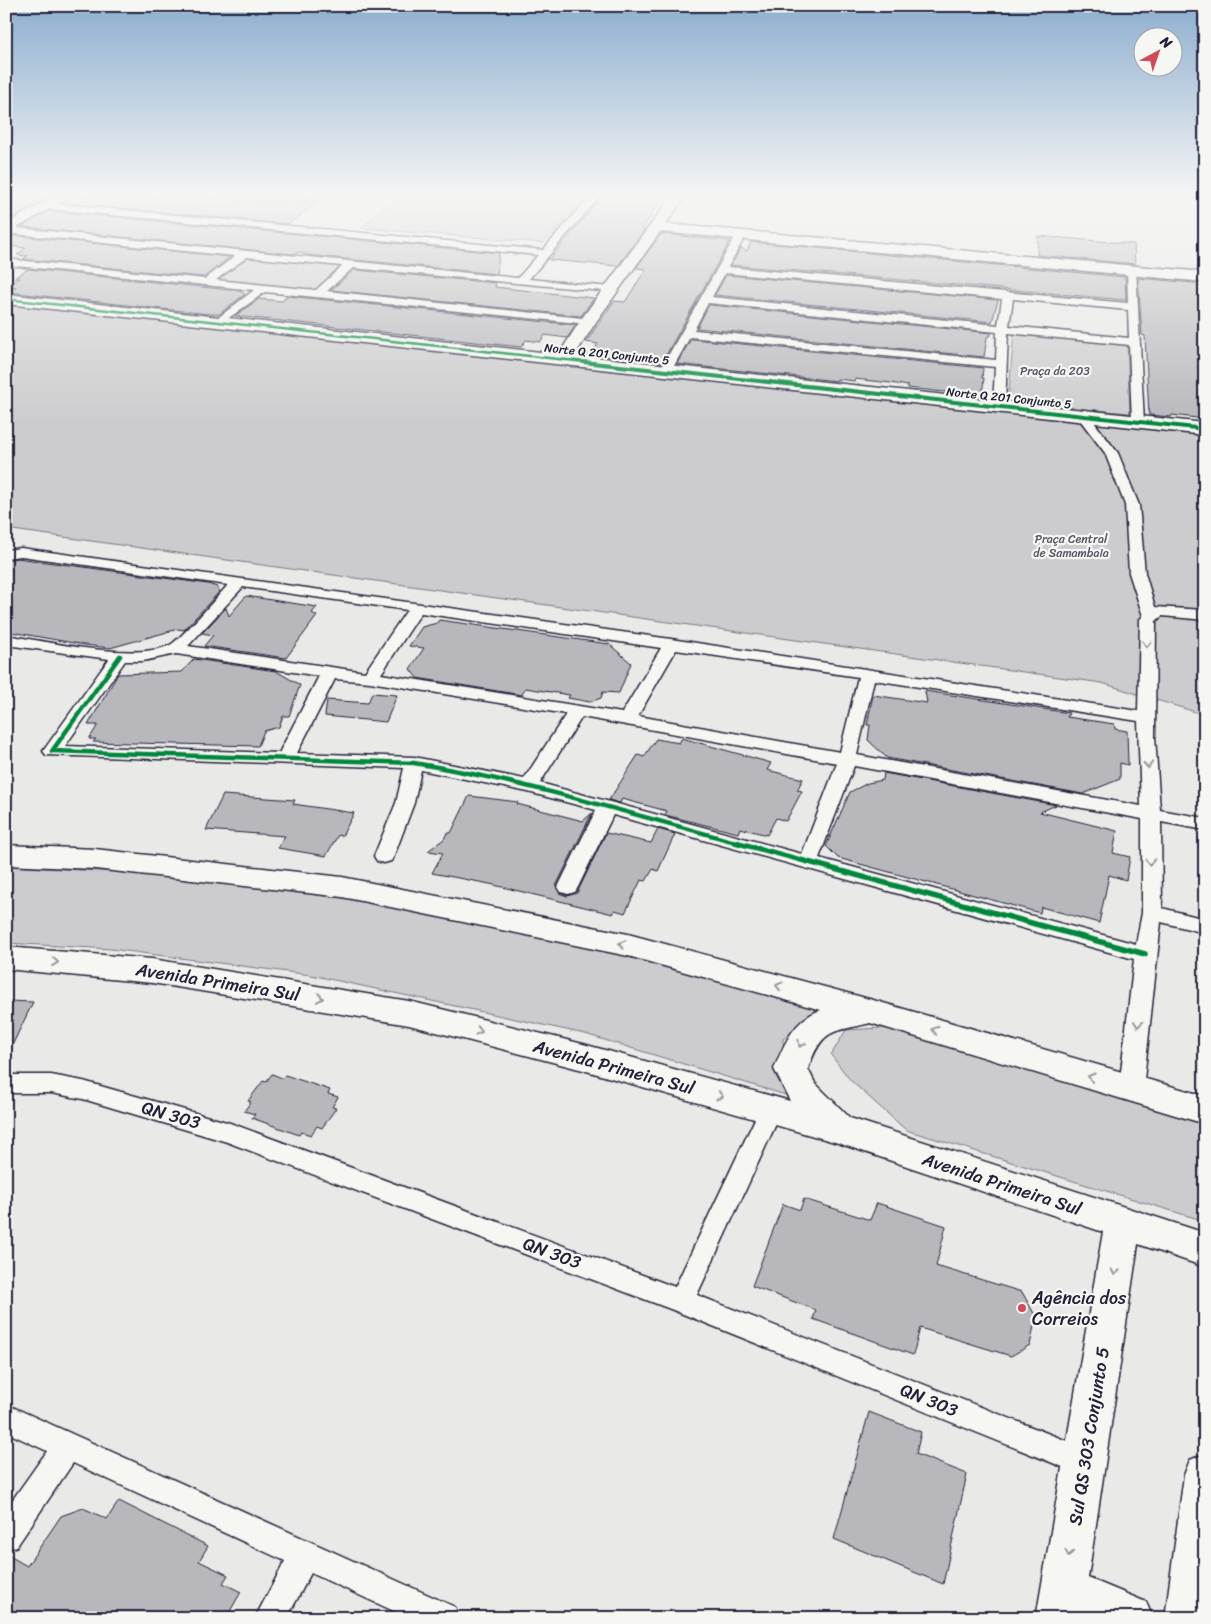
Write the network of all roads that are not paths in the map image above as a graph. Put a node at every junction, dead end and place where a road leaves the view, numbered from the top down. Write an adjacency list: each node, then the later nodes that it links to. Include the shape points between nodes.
1 (114, 273): 13 (street)
2 (218, 273): 13 (street)
3 (341, 273): 16 (street)
4 (433, 273): 12 (street)
5 (528, 273): 12 (street)
6 (623, 273): 15 (street)
7 (721, 273): 19 (street)
8 (754, 273): 17 (street)
9 (1132, 273): 20 (street)
10 (1161, 273): 11 (street)
11 (1205, 277)
12 (521, 281): 15 (street)
13 (206, 282): 14 (street)
14 (262, 289): 16 (street); 22 (street)
15 (610, 290): 21 (street)
16 (318, 294): 21 (street)
17 (1008, 296): 20 (street); 23 (street)
18 (6, 299): 22 (street, Norte Q 201 Conjunto 5)
19 (706, 300): 23 (street); 24 (street)
20 (1132, 307): 25 (street)
21 (588, 321): 26 (street)
22 (219, 322): 26 (street, Norte Q 201 Conjunto 5)
23 (1003, 329): 25 (street); 27 (street)
24 (688, 333): 27 (street); 28 (street)
25 (1135, 342): 31 (street)
26 (564, 359): 28 (street, Norte Q 201 Conjunto 5)
27 (1002, 364): 29 (street)
28 (666, 370): 29 (street, Norte Q 201 Conjunto 5)
29 (999, 407): 30 (street, Norte Q 201 Conjunto 5)
30 (1083, 416): 31 (street, Norte Q 201 Conjunto 5); 36 (street, via 1110,454 1132,505 1137,573)
31 (1138, 422): 32 (street, Norte Q 201 Conjunto 5)
32 (1205, 429)
33 (6, 554): 34 (street, via 21,552)
34 (240, 582): 35 (street); 40 (street)
35 (416, 608): 39 (street); 44 (street)
36 (1150, 615): 37 (street, via 1159,611); 46 (street, one-way to 46)
37 (1204, 618)
38 (6, 640): 41 (street)
39 (671, 644): 43 (street); 47 (street)
40 (176, 649): 41 (street, via 143,656); 42 (street)
41 (120, 656): 48 (street, via 52,751)
42 (329, 673): 44 (street); 48 (street)
43 (867, 673): 46 (street); 49 (street)
44 (370, 677): 45 (street)
45 (577, 711): 47 (street); 51 (street)
46 (1146, 717): 53 (street, one-way to 53)
47 (627, 719): 49 (street)
48 (286, 757): 50 (street)
49 (847, 760): 53 (street); 57 (street)
50 (414, 763): 51 (street); 56 (street, via 405,803)
51 (529, 786): 52 (street)
52 (608, 807): 57 (street); 58 (street)
53 (1151, 814): 54 (street); 59 (street, one-way to 59)
54 (1205, 824)
55 (6, 854): 63 (street, one-way to 55, via 628,945 386,895 105,860)
56 (384, 856)
57 (808, 862): 61 (street)
58 (568, 887)
59 (1152, 913): 60 (street); 61 (street)
60 (1205, 926)
61 (1145, 954): 65 (street, one-way to 65)
62 (6, 958): 66 (street, Avenida Primeira Sul, one-way to 66, via 152,971 409,1013 583,1057)
63 (873, 1012): 65 (street, one-way to 63); 68 (street, one-way to 68, via 838,1016 809,1031 799,1044 791,1069 803,1093)
64 (6, 1084): 71 (street, QN 303, via 51,1084 83,1090 230,1133)
65 (1131, 1090): 67 (street)
66 (770, 1110): 68 (street, Avenida Primeira Sul); 71 (street)
67 (1205, 1110)
68 (838, 1129): 69 (street, Avenida Primeira Sul)
69 (1123, 1224): 70 (street, Avenida Primeira Sul); 74 (street, Sul QS 303 Conjunto 5, one-way to 74)
70 (1205, 1250)
71 (681, 1301): 74 (street, QN 303)
72 (6, 1418): 73 (street)
73 (68, 1446): 76 (street); 77 (street)
74 (1085, 1462): 78 (street, Sul QS 303 Conjunto 5, one-way to 78)
75 (1205, 1475): 82 (street)
76 (6, 1535)
77 (305, 1554): 79 (street); 80 (street)
78 (1060, 1604): 81 (street)
79 (270, 1618)
80 (444, 1618)
81 (1130, 1618)
82 (1188, 1618)

